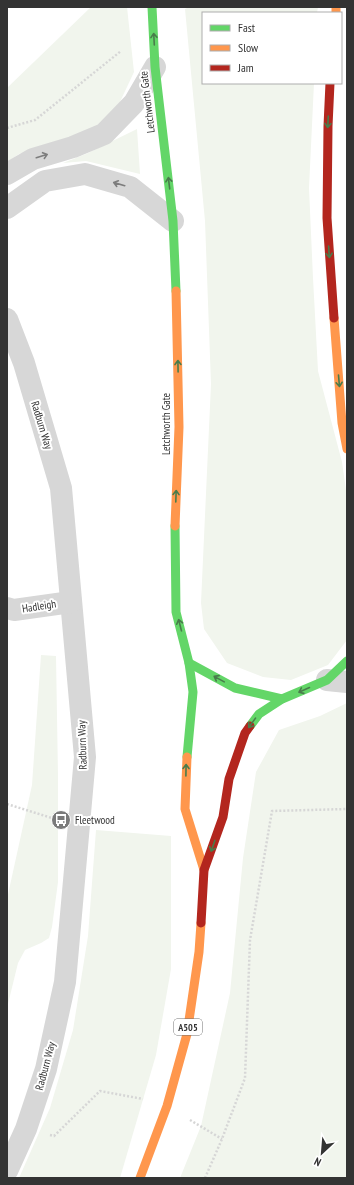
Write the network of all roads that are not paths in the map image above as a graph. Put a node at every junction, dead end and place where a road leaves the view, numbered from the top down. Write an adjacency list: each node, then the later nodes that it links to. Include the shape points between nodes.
1 (152, 7): 2 (main road, Letchworth Gate, one-way to 1)
2 (155, 67): 4 (street, one-way to 2, via 33,159 104,134 134,103); 6 (main road, Letchworth Gate, one-way to 2)
3 (330, 84): 8 (main road, one-way to 8, via 327,218 342,423)
4 (7, 174)
5 (7, 208): 6 (street, one-way to 5, via 130,187 85,174 46,181)
6 (173, 221): 12 (main road, Letchworth Gate, one-way to 6, via 176,612 175,526 179,427)
7 (7, 319): 9 (street, Radburn Way, via 24,363 61,488)
8 (347, 448)
9 (71, 602): 10 (street, Hadleigh, via 14,610); 16 (street, Radburn Way, via 85,757 65,982 46,1069 26,1129)
10 (7, 608)
11 (347, 660): 13 (main road)
12 (189, 663): 14 (main road, one-way to 12, via 235,688); 15 (main road, A505, one-way to 12, via 186,809 187,754 193,692)
13 (337, 681): 14 (main road, one-way to 14)
14 (282, 699): 15 (main road, A505, one-way to 15, via 259,714 245,733 229,779 223,817)
15 (204, 870): 17 (main road, A505, via 199,952 188,1026 167,1106)
16 (7, 1171)
17 (140, 1178)

